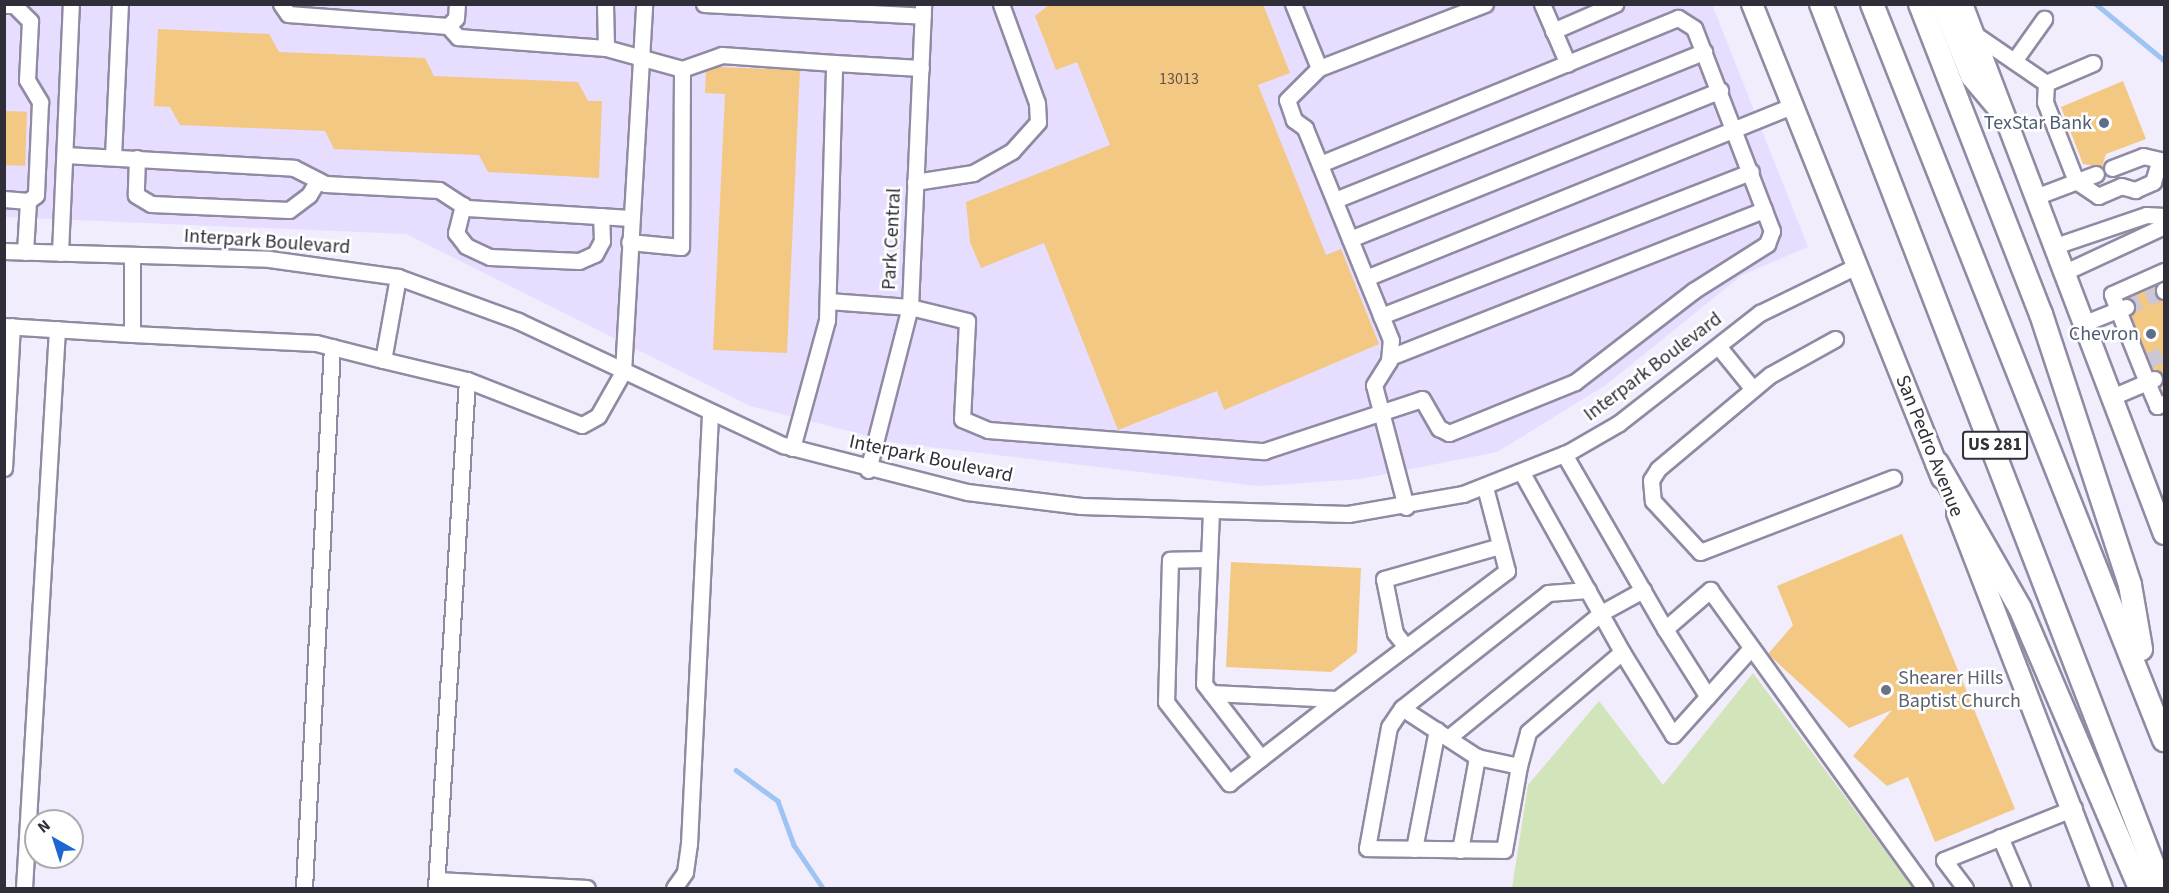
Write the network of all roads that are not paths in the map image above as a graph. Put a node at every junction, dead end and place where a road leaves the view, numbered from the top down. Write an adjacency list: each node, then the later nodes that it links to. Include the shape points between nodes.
1 (71, 4): 40 (street)
2 (120, 4): 41 (street)
3 (281, 4): 22 (street, via 288,14)
4 (457, 4): 22 (street, via 456,18)
5 (606, 4): 25 (street)
6 (644, 4): 28 (street)
7 (704, 4): 20 (street)
8 (1001, 4): 50 (street, via 1036,103 1038,122 1012,151 973,172)
9 (1293, 4): 33 (street)
10 (1485, 4): 33 (street)
11 (1542, 4): 23 (street)
12 (1615, 4): 23 (street)
13 (1752, 4): 37 (main road, San Pedro Avenue)
14 (1821, 4): 138 (highway, US 281)
15 (1872, 4): 117 (highway, US 281)
16 (1920, 4): 117 (highway, via 2015,241 2077,418 2130,585)
17 (1943, 4): 38 (highway, via 1972,76)
18 (1962, 4): 24 (main road)
19 (4, 5): 54 (street, via 14,5 30,21 27,80 40,102 36,195)
20 (923, 10): 32 (street, Park Central)
21 (2044, 19): 27 (street)
22 (448, 26): 25 (street, via 458,38)
23 (1553, 31): 31 (street)
24 (1970, 31): 27 (street); 38 (main road)
25 (606, 48): 28 (street)
26 (1704, 52): 31 (street, via 1694,28 1678,18); 36 (street); 53 (street)
27 (2014, 61): 35 (street)
28 (644, 63): 34 (street); 59 (street)
29 (834, 63): 32 (street); 34 (street, via 722,55); 73 (street)
30 (2093, 63): 35 (street)
31 (1568, 64): 44 (street)
32 (921, 68): 50 (street, Park Central)
33 (1319, 68): 44 (street, via 1287,100)
34 (682, 69): 62 (street, via 681,247)
35 (2046, 82): 49 (street, via 2045,102)
36 (1720, 90): 39 (street); 61 (street)
37 (1792, 106): 39 (street); 68 (main road, San Pedro Avenue)
38 (1999, 108): 51 (main road)
39 (1736, 129): 46 (street); 72 (street)
40 (65, 155): 41 (street); 66 (street)
41 (113, 157): 42 (street)
42 (137, 158): 48 (street, via 294,168); 48 (street, via 136,195 151,204 289,210 309,195)
43 (2162, 161): 45 (street, via 2143,156); 49 (street, via 2153,182 2135,190 2121,186 2097,196)
44 (1320, 164): 53 (street)
45 (2112, 168)
46 (1751, 172): 56 (street); 76 (street)
47 (2096, 174): 49 (street)
48 (318, 180): 55 (street, via 439,190)
49 (2076, 181): 51 (street)
50 (915, 182): 74 (street, Park Central)
51 (2035, 197): 63 (main road)
52 (4, 199): 54 (street)
53 (1335, 200): 61 (street)
54 (28, 201): 65 (street)
55 (463, 205): 57 (street); 57 (street, via 456,233 489,257 579,261 595,254 602,241)
56 (1764, 210): 84 (street); 92 (street, via 1772,231 1767,244 1693,291 1575,382 1449,433 1439,428 1422,399)
57 (601, 216): 59 (street)
58 (2164, 216): 63 (street, via 2129,219)
59 (631, 218): 62 (street)
60 (2164, 226): 70 (street)
61 (1350, 239): 72 (street)
62 (629, 242): 86 (street)
63 (2055, 246): 70 (main road)
64 (4, 252): 65 (street, Interpark Boulevard)
65 (25, 252): 66 (street, Interpark Boulevard)
66 (60, 253): 67 (street, Interpark Boulevard)
67 (132, 255): 71 (street, Interpark Boulevard, via 269,259); 80 (street)
68 (1857, 266): 82 (street, Interpark Boulevard, via 1760,313); 96 (main road, San Pedro Avenue)
69 (2164, 271): 75 (street, via 2112,294)
70 (2065, 272): 77 (main road)
71 (398, 277): 85 (street); 86 (street, Interpark Boulevard, via 509,316)
72 (1366, 278): 76 (street)
73 (828, 301): 74 (street); 94 (street)
74 (910, 307): 92 (street, via 967,321 962,419 988,430 1264,451); 98 (street, Park Central)
75 (2122, 309): 77 (street); 88 (street)
76 (1381, 316): 84 (street, via 1391,340)
77 (2085, 323): 90 (main road)
78 (8, 326): 79 (street); 97 (street)
79 (57, 329): 80 (street); 129 (street)
80 (132, 334): 83 (street)
81 (1835, 339): 89 (street)
82 (1718, 346): 89 (street); 95 (street, Interpark Boulevard, via 1619,423)
83 (332, 347): 85 (street); 130 (street)
84 (1390, 357): 92 (street, via 1374,385)
85 (383, 360): 87 (street)
86 (623, 372): 87 (street, via 598,416 582,425); 93 (street, Interpark Boulevard)
87 (467, 380): 128 (street)
88 (2151, 380): 90 (street); 91 (street, via 2157,406)
89 (1753, 389): 100 (street, via 1651,480 1653,501 1690,546 1712,550)
90 (2114, 396): 104 (main road)
91 (2164, 403)
92 (1383, 413): 102 (street)
93 (710, 414): 94 (street, Interpark Boulevard); 132 (street, via 689,844 684,872)
94 (792, 448): 98 (street, Interpark Boulevard)
95 (1564, 454): 99 (street, Interpark Boulevard); 108 (street)
96 (1936, 463): 124 (main road, San Pedro Avenue); 137 (highway, via 2020,608)
97 (4, 468)
98 (868, 470): 103 (street, Interpark Boulevard, via 967,492 1058,503)
99 (1522, 473): 101 (street, Interpark Boulevard); 107 (street)
100 (1893, 478)
101 (1485, 487): 102 (street, Interpark Boulevard); 105 (street)
102 (1406, 507): 103 (street, Interpark Boulevard, via 1348,514)
103 (1211, 511): 106 (street)
104 (2164, 534)
105 (1500, 546): 111 (street, via 1507,571); 111 (street, via 1384,579 1395,633)
106 (1209, 560): 114 (street, via 1204,684); 122 (street, via 1170,560 1166,702 1229,783)
107 (1588, 590): 109 (street); 118 (street, via 1548,593)
108 (1643, 590): 109 (street); 110 (street)
109 (1601, 613): 113 (street); 119 (street)
110 (1665, 629): 112 (street, via 1710,590); 115 (street)
111 (1406, 647): 116 (street)
112 (1751, 648): 115 (street); 133 (street)
113 (1622, 652): 115 (street, via 1673,735); 123 (street, via 1528,732)
114 (1211, 693): 116 (street); 122 (street)
115 (1708, 697)
116 (1337, 699): 122 (street)
117 (2151, 704): 120 (highway, US 281)
118 (1402, 708): 119 (street); 126 (street, via 1389,727 1367,848)
119 (1442, 734): 121 (street); 126 (street)
120 (2164, 740)
121 (1477, 757): 123 (street); 127 (street)
122 (1261, 758)
123 (1519, 766): 127 (street, via 1504,850)
124 (2073, 808): 125 (street); 136 (main road, San Pedro Avenue)
125 (2000, 837): 134 (street, via 1944,860); 135 (street)
126 (1414, 849): 127 (street)
127 (1460, 850)
128 (437, 884): 131 (street)
129 (24, 888)
130 (304, 888)
131 (587, 888)
132 (674, 888)
133 (1925, 888)
134 (1965, 888)
135 (2022, 888)
136 (2102, 888)
137 (2140, 888)
138 (2162, 888)

